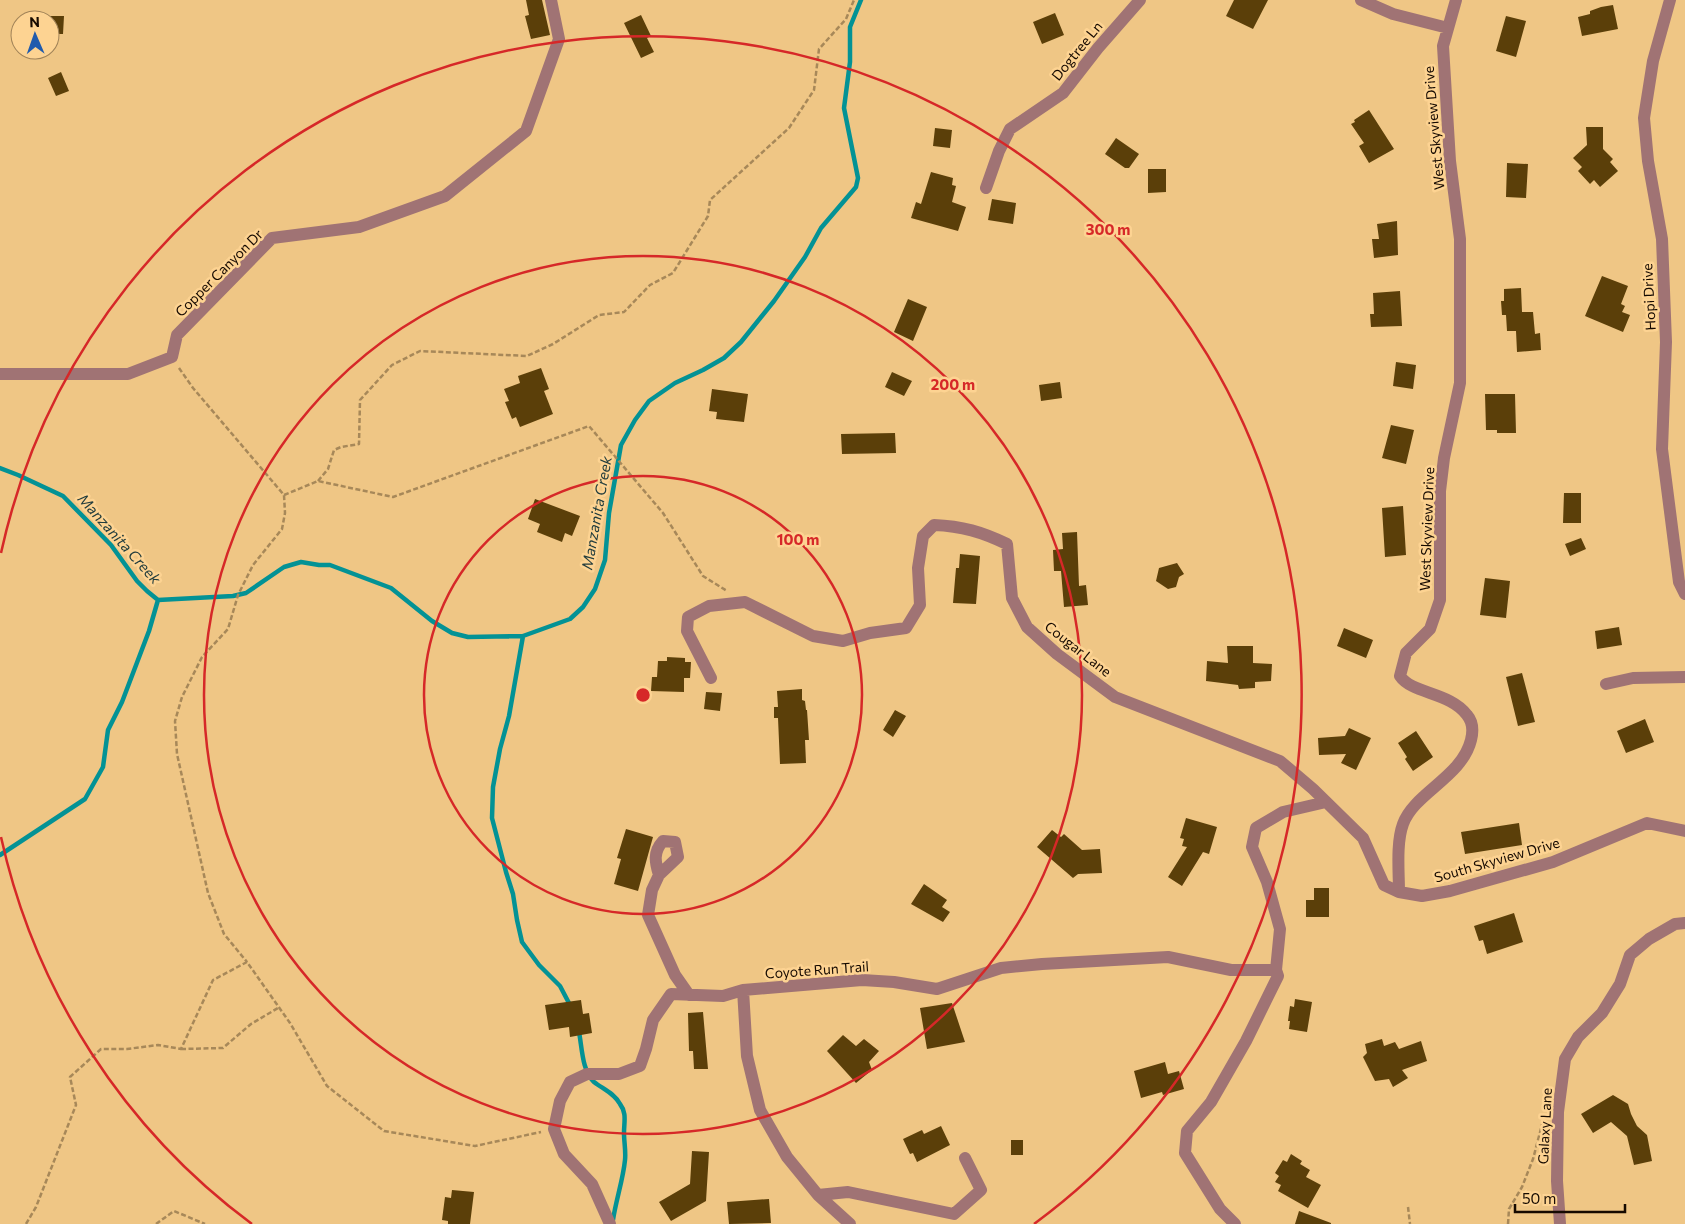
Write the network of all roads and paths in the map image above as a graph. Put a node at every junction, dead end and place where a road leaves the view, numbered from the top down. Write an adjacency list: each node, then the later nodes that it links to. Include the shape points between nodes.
1 (551, 0): 9 (street, Copper Canyon Dr, via 558,39 526,132 445,196 359,227 272,238 177,335)
2 (854, 0): 11 (path, via 846,20 819,49 814,90 790,128 710,200 708,216 673,272 650,285 624,312 599,314 553,344 527,356 420,351 392,365 360,400 358,444 334,450 328,470)
3 (1140, 0): 8 (street, Dogtree Ln, via 1063,93 1010,129)
4 (1361, 0): 7 (street, via 1393,14)
5 (1456, 0): 7 (street, West Skyview Drive)
6 (1670, 0): 13 (street, Hopi Drive, via 1653,61 1644,118 1662,239 1666,342 1662,449 1679,582)
7 (1448, 28): 21 (street, West Skyview Drive, via 1443,46 1450,161 1460,239 1460,383 1440,491 1440,600 1430,630 1406,652 1400,676 1404,683 1449,699 1468,715 1473,730 1468,752 1416,805 1403,824 1398,854)
8 (986, 188)
9 (172, 357): 10 (street, via 128,374); 12 (path, via 193,388)
10 (0, 374)
11 (318, 482): 12 (path); 14 (path, via 393,497 589,426 663,512 703,576)
12 (284, 495): 23 (path, via 282,528 253,565 238,595 228,629 202,656 182,697 175,721 177,754 208,893 224,934)
13 (1685, 594)
14 (745, 602): 16 (street, via 709,606 688,617 687,631); 18 (street, Cougar Lane, via 820,638 843,641 906,628 920,605 918,568 924,536 934,525 956,526 985,534 1007,544 1012,598 1027,627 1057,654 1115,697 1280,761)
15 (1685, 677): 17 (street, via 1633,678)
16 (711, 678)
17 (1606, 684)
18 (1326, 802): 21 (street, Cougar Lane, via 1363,838 1384,885); 24 (street, via 1283,812 1256,828 1252,847 1267,882 1280,929)
19 (1685, 831): 21 (street, South Skyview Drive, via 1647,823 1553,862 1450,891 1422,896)
20 (660, 875): 26 (street, via 652,890 648,915 675,976)
21 (1400, 892)
22 (1685, 923): 42 (street, Galaxy Lane, via 1675,924 1649,939 1630,955 1620,984 1602,1014 1578,1037 1565,1059 1558,1112)
23 (247, 962): 27 (path); 28 (path, via 213,980)
24 (1277, 973): 25 (street, Coyote Run Trail, via 1231,970 1168,957 1001,968 937,989 862,980); 39 (street, via 1246,1041 1211,1102 1187,1131 1185,1153 1220,1209)
25 (743, 990): 26 (street, Coyote Run Trail, via 723,996); 32 (street, via 748,1056 760,1110 788,1157)
26 (689, 995): 30 (street, Coyote Run Trail, via 671,994 666,1000 653,1020 640,1066 620,1074 587,1074 570,1082 560,1101)
27 (279, 1007): 28 (path, via 251,1024 222,1048); 30 (path, via 327,1086 384,1131 475,1146)
28 (181, 1050): 34 (path, via 158,1045 101,1049 70,1078 76,1106 36,1207)
29 (1544, 1115): 41 (path, via 1533,1159 1522,1187 1508,1209)
30 (554, 1129): 37 (street, via 564,1154 592,1184)
31 (965, 1158): 32 (street, via 981,1190 954,1214 848,1192)
32 (818, 1195): 38 (street)
33 (1408, 1207): 40 (path)
34 (26, 1224)
35 (156, 1224): 36 (path, via 174,1212)
36 (206, 1224)
37 (610, 1224)
38 (850, 1224)
39 (1235, 1224)
40 (1410, 1224)
41 (1508, 1224)
42 (1560, 1224)

